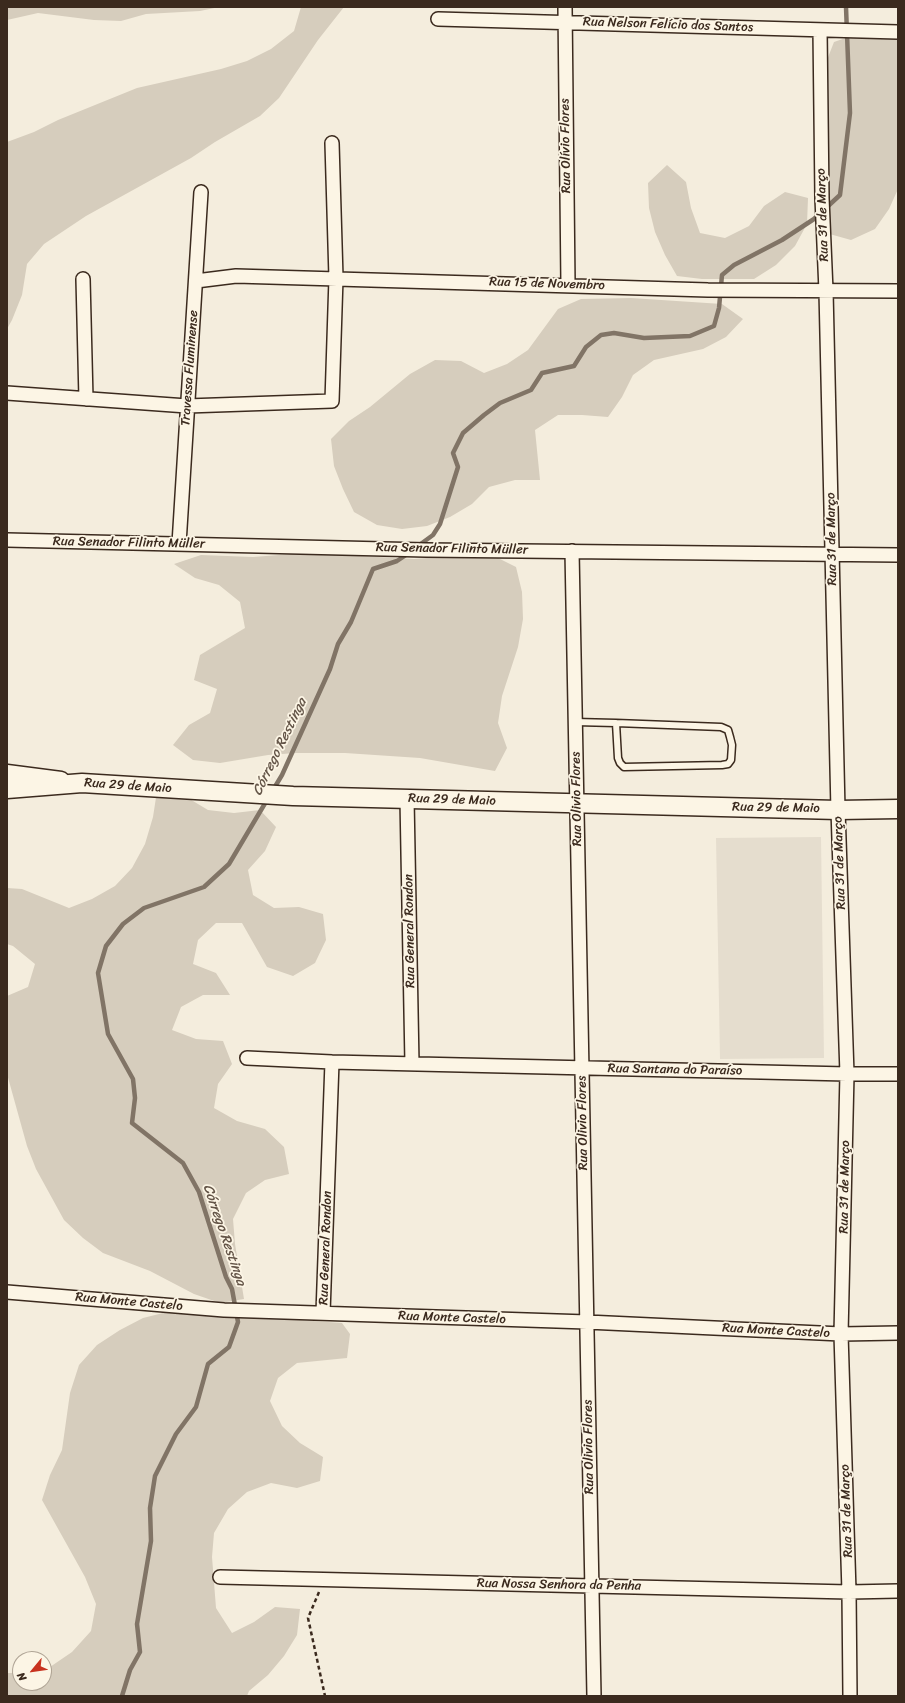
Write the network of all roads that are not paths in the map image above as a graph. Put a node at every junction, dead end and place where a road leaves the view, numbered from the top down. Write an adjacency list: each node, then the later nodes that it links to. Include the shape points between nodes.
1 (565, 7): 3 (street, Rua Olívio Flores)
2 (438, 19): 3 (street, Rua Nelson Felício dos Santos)
3 (564, 22): 4 (street, Rua Nelson Felício dos Santos); 11 (street, Rua Olívio Flores)
4 (820, 30): 5 (street, Rua Nelson Felício dos Santos); 13 (street, Rua 31 de Março)
5 (898, 32)
6 (332, 143): 8 (street)
7 (201, 192): 10 (street, Travessa Fluminense)
8 (336, 278): 10 (street, Rua 15 de Novembro, via 236,276); 11 (street, Rua 15 de Novembro); 16 (street, via 332,401)
9 (83, 279): 15 (street)
10 (196, 281): 16 (street, Travessa Fluminense)
11 (568, 284): 13 (street, Rua 15 de Novembro)
12 (898, 291): 13 (street, Rua 15 de Novembro)
13 (826, 292): 20 (street, Rua 31 de Março)
14 (7, 393): 15 (street)
15 (86, 399): 16 (street)
16 (188, 406): 18 (street, Travessa Fluminense)
17 (7, 540): 18 (street, Rua Senador Filinto Müller)
18 (179, 544): 19 (street, Rua Senador Filinto Müller)
19 (572, 551): 20 (street, Rua Senador Filinto Müller); 22 (street, Rua Olivio Flores)
20 (832, 555): 21 (street, Rua Senador Filinto Müller); 30 (street, Rua 31 de Março)
21 (898, 555)
22 (576, 722): 23 (lane); 28 (street, Rua Olivio Flores)
23 (616, 723): 23 (lane, via 728,730 732,745 731,760 728,764 722,765 624,767 618,758)
24 (7, 773): 25 (street, Rua 29 de Maio)
25 (82, 783): 26 (main road); 27 (main road, Rua 29 de Maio, via 293,796)
26 (7, 790)
27 (407, 799): 28 (main road, Rua 29 de Maio); 33 (street, Rua General Rondon)
28 (577, 803): 30 (main road, Rua 29 de Maio); 34 (street, Rua Olivio Flores)
29 (898, 809): 30 (main road, Rua 29 de Maio)
30 (838, 810): 35 (street, Rua 31 de Março)
31 (247, 1058): 32 (street, Rua Santana do Paraíso)
32 (332, 1062): 33 (street, Rua Santana do Paraíso); 38 (street, Rua General Rondon)
33 (412, 1064): 34 (street, Rua Santana do Paraíso)
34 (582, 1068): 35 (street, Rua Santana do Paraíso); 39 (street, Rua Olivio Flores)
35 (847, 1074): 36 (street, Rua Santana do Paraíso); 41 (street, Rua 31 de Março)
36 (898, 1074)
37 (7, 1292): 38 (street, Rua Monte Castelo, via 224,1310)
38 (323, 1313): 39 (street, Rua Monte Castelo)
39 (587, 1322): 41 (street, Rua Monte Castelo); 43 (street, Rua Olivio Flores)
40 (898, 1333): 41 (street, Rua Monte Castelo)
41 (842, 1334): 45 (street, Rua 31 de Março)
42 (220, 1576): 43 (street, Rua Nossa Senhora da Penha)
43 (592, 1586): 45 (street, Rua Nossa Senhora da Penha); 46 (street, Rua Olivio Flores)
44 (898, 1591): 45 (street, Rua Nossa Senhora da Penha)
45 (849, 1592): 47 (street, Rua 31 de Março)
46 (594, 1696)
47 (850, 1696)

